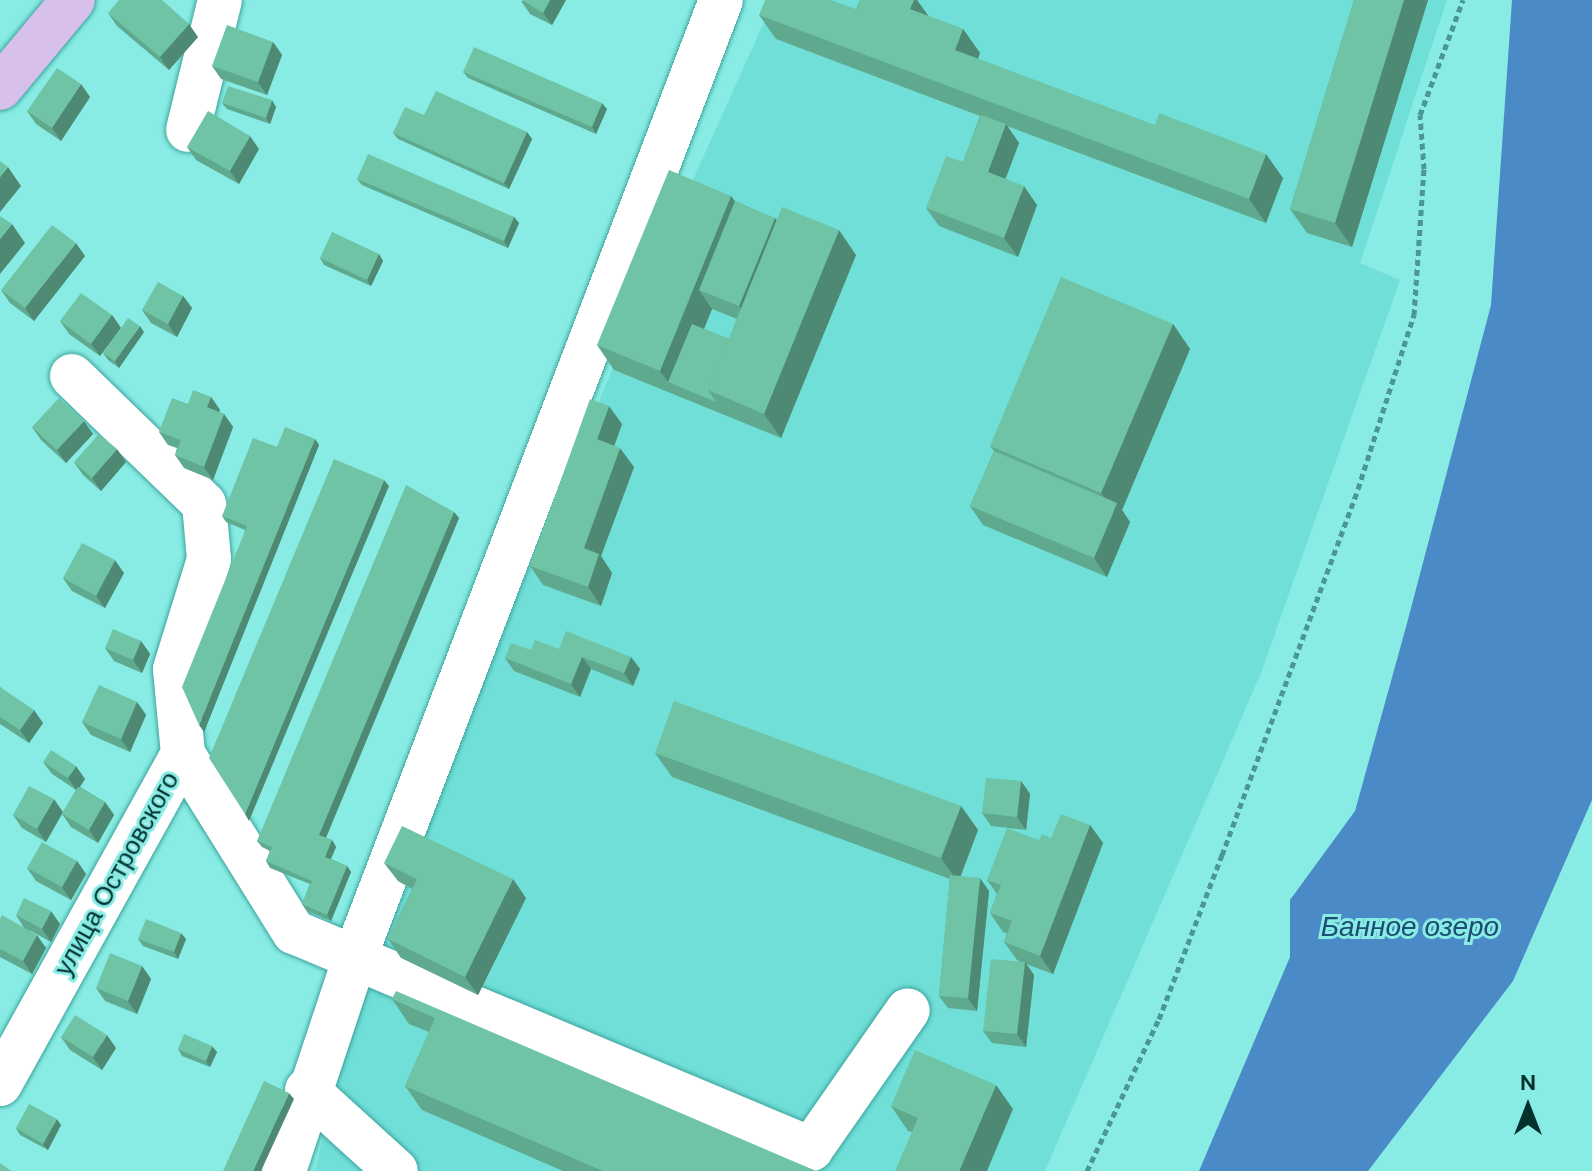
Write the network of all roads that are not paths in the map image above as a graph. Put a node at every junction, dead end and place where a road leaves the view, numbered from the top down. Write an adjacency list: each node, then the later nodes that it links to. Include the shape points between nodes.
1 (73, 0): 4 (main road)
2 (220, 0): 5 (street)
3 (721, 0): 8 (street)
4 (0, 88)
5 (188, 130)
6 (72, 376): 7 (street, улица Островского, via 204,504 209,559 175,669)
7 (183, 754): 8 (street, via 294,932); 10 (street, улица Островского)
8 (356, 954): 9 (street, via 811,1149); 11 (street)
9 (908, 1010)
10 (0, 1084)
11 (307, 1090): 12 (street); 13 (street)
12 (284, 1171)
13 (396, 1171)

